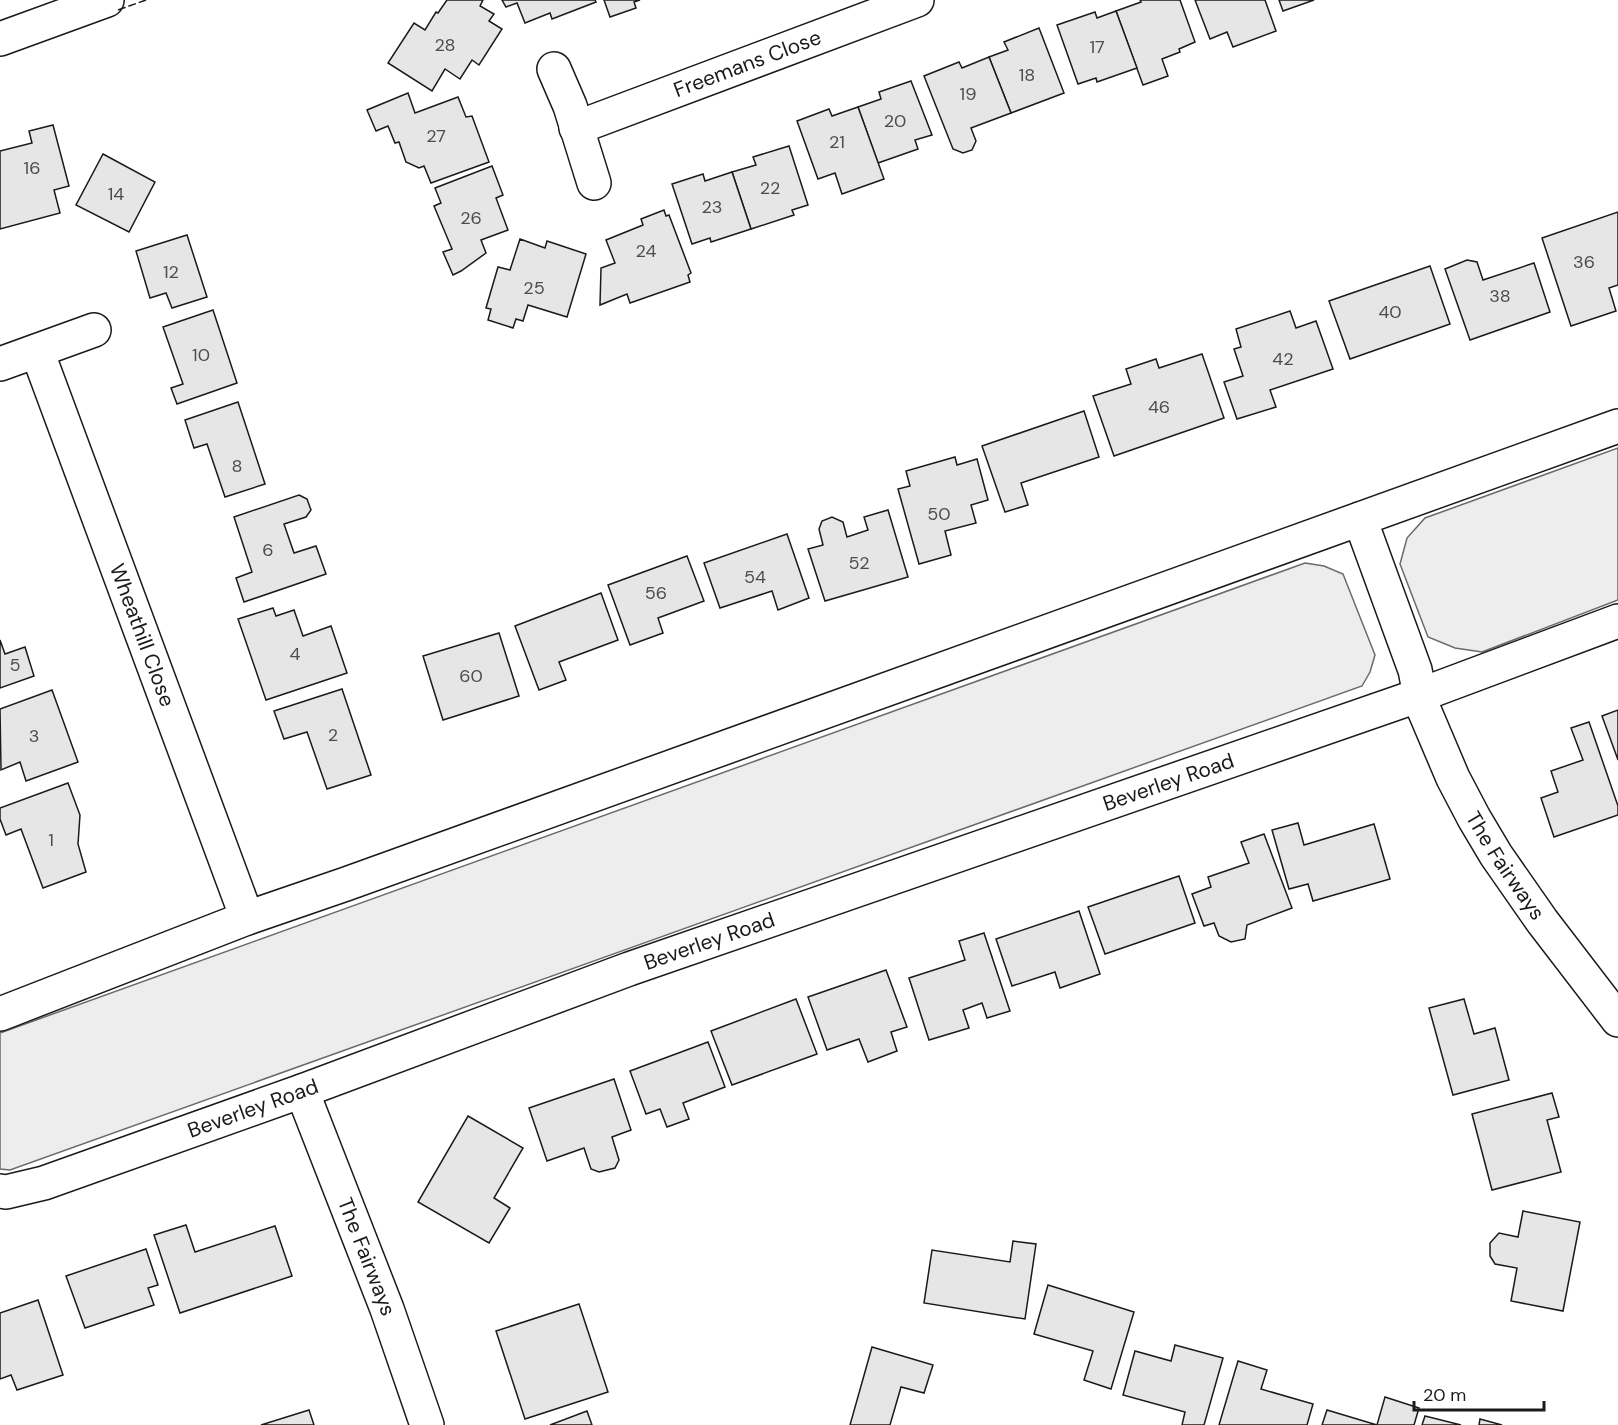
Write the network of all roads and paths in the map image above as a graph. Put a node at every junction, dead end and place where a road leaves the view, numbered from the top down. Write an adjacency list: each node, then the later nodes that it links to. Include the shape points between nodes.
1 (107, 0): 3 (street)
2 (917, 0): 5 (street, Freemans Close)
3 (0, 39)
4 (554, 69): 5 (street)
5 (576, 128): 6 (street)
6 (594, 183)
7 (94, 330): 8 (street)
8 (37, 351): 9 (street); 14 (street, Wheathill Close)
9 (0, 364)
10 (1618, 426): 11 (street)
11 (1360, 519): 13 (street, via 1415,670); 14 (street)
12 (1618, 621): 13 (street, Beverley Road)
13 (1420, 695): 16 (street, The Fairways, via 1453,778 1496,855); 17 (street, Beverley Road, via 629,969)
14 (247, 918): 15 (street)
15 (0, 1014)
16 (1618, 1020)
17 (302, 1091): 18 (street, Beverley Road, via 44,1183); 19 (street, The Fairways, via 387,1309)
18 (0, 1191)
19 (427, 1425)

